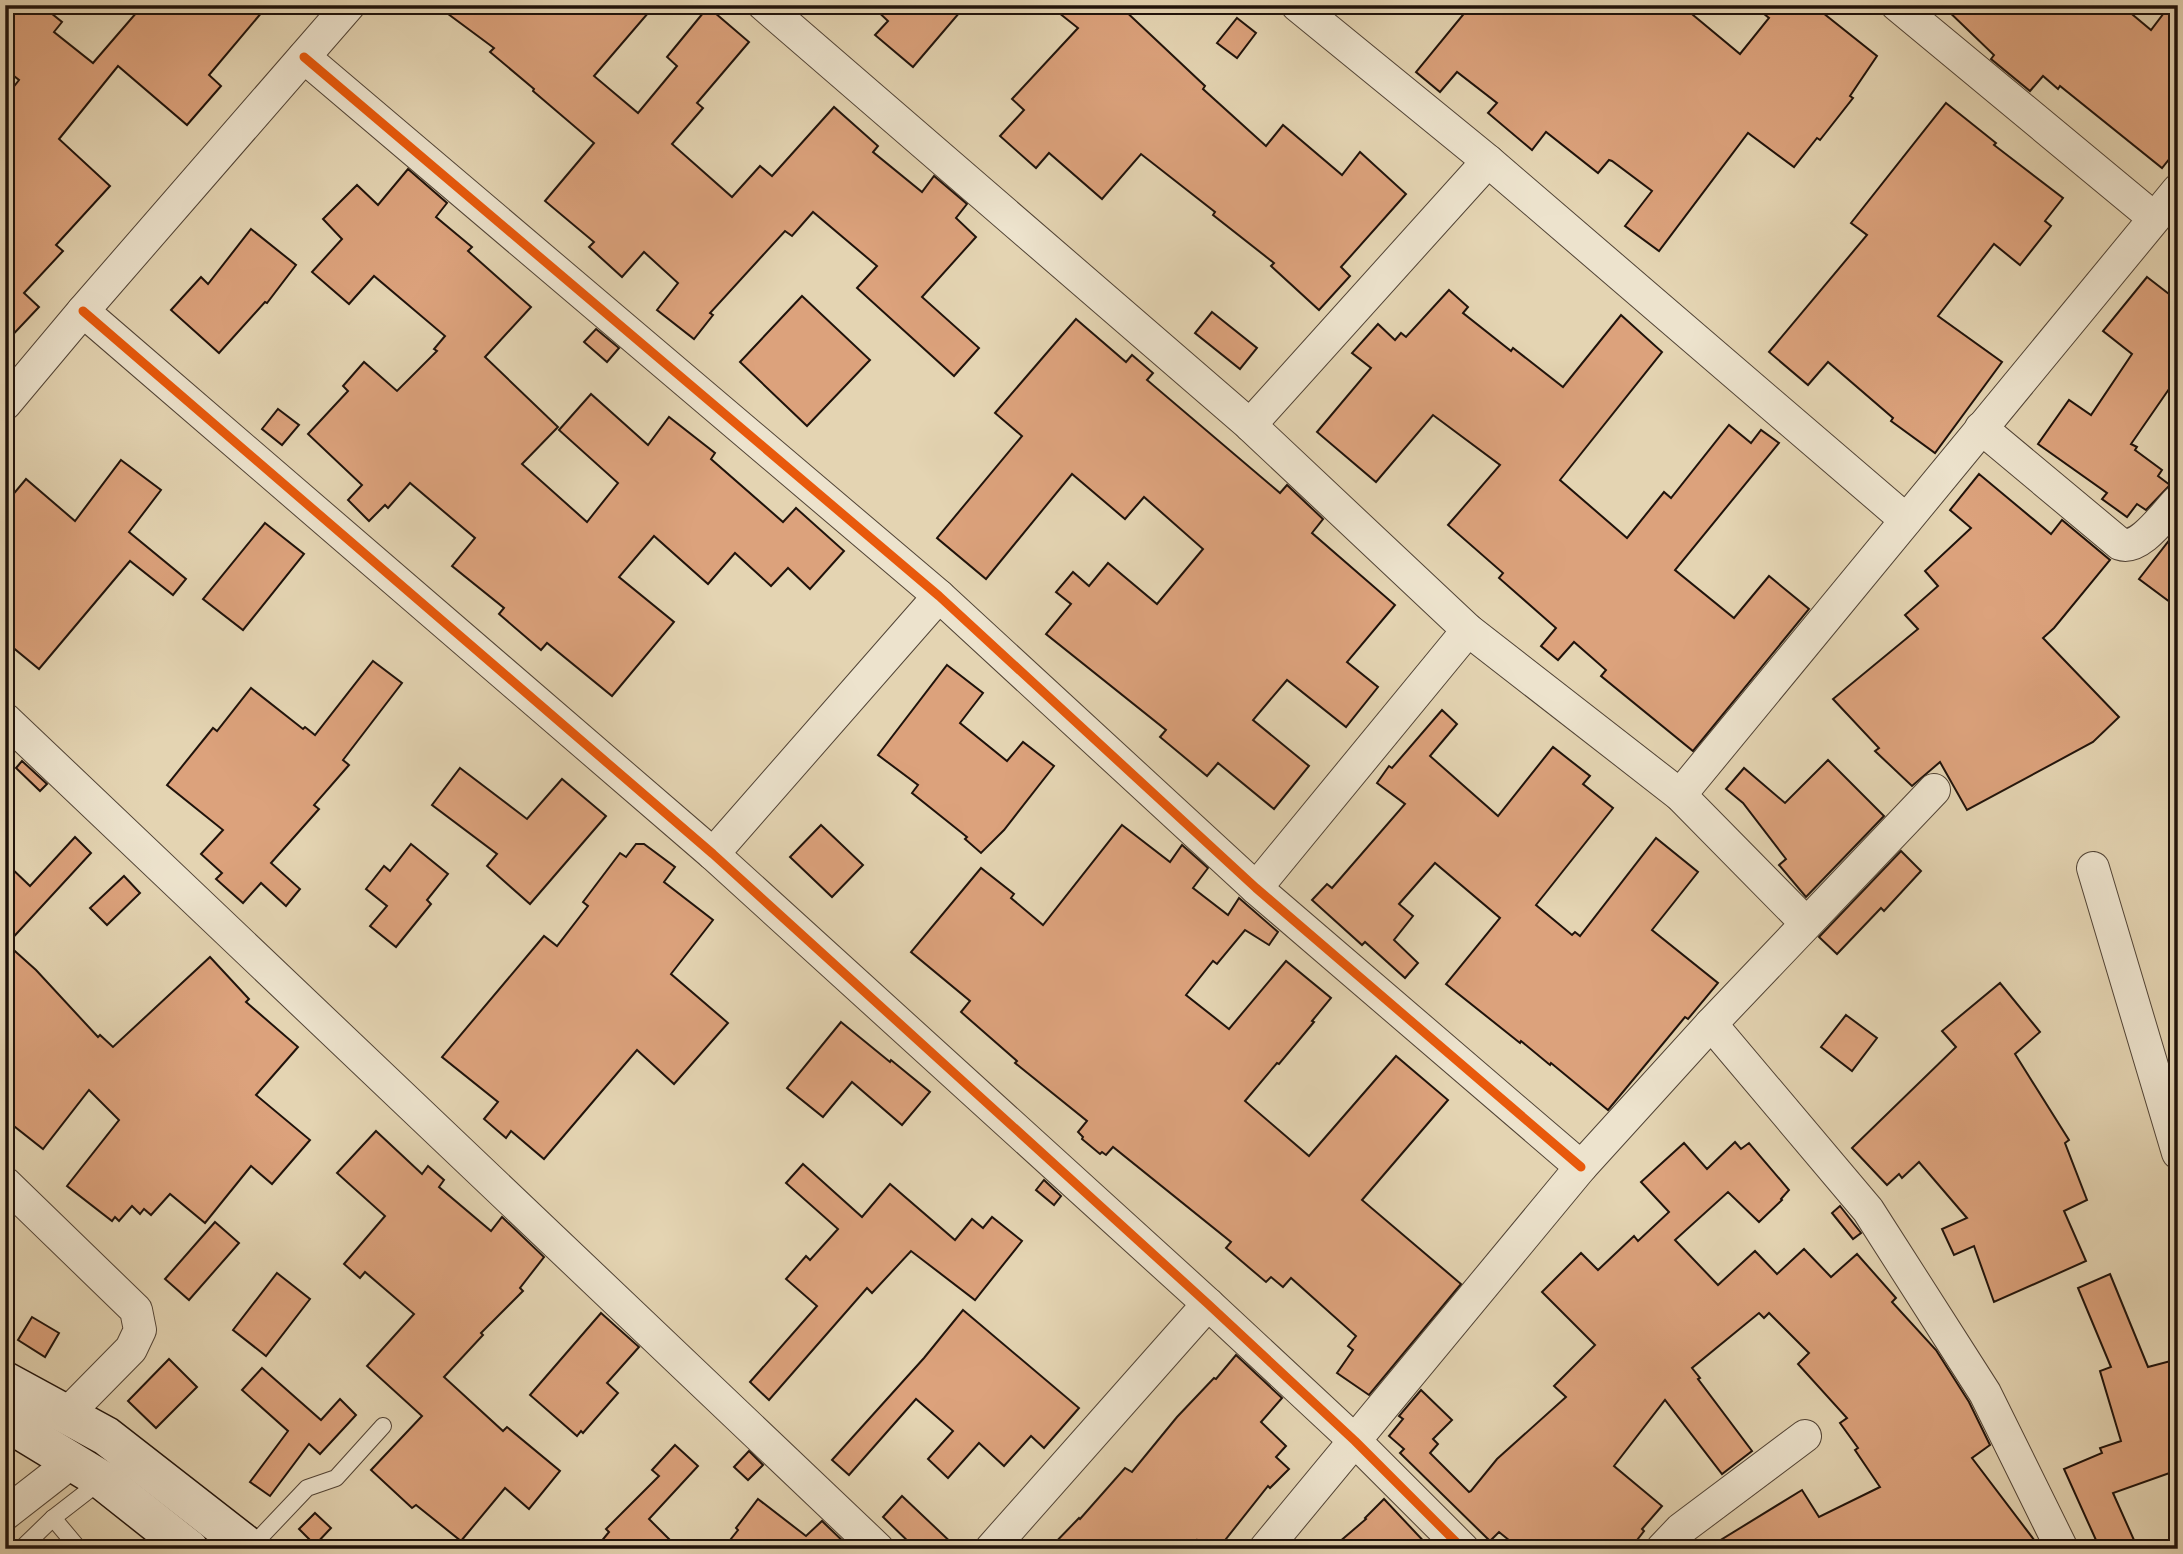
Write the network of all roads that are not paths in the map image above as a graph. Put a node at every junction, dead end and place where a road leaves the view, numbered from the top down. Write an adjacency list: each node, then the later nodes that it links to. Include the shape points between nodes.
1 (349, 5): 5 (street)
2 (764, 5): 11 (street)
3 (1897, 5): 8 (street)
4 (1307, 8): 6 (street)
5 (304, 57): 9 (street); 15 (street)
6 (1488, 161): 11 (street); 14 (street)
7 (2178, 190): 8 (street)
8 (2154, 218): 12 (street)
9 (83, 310): 10 (street); 20 (street)
10 (5, 404)
11 (1250, 425): 16 (street)
12 (1981, 428): 13 (street, via 2127,547 2138,543); 14 (street)
13 (2178, 501)
14 (1906, 520): 19 (street)
15 (939, 596): 20 (street); 22 (street)
16 (1468, 630): 19 (street); 22 (street)
17 (5, 719): 42 (street)
18 (1934, 790): 23 (street)
19 (1680, 795): 23 (street)
20 (713, 854): 28 (street)
21 (2092, 868): 25 (street)
22 (1256, 888): 26 (street)
23 (1806, 923): 24 (street)
24 (1711, 1024): 26 (street); 47 (street, via 1868,1210 1985,1393)
25 (2178, 1153)
26 (1581, 1167): 34 (street)
27 (5, 1183): 30 (street, via 136,1310 141,1330 131,1349)
28 (1208, 1304): 34 (street); 43 (street)
29 (5, 1381): 30 (main road)
30 (67, 1414): 38 (main road, via 106,1436)
31 (5, 1421): 35 (main road)
32 (383, 1426): 38 (lane, via 336,1478 307,1488)
33 (1805, 1436): 46 (street, via 1681,1529)
34 (1355, 1441): 44 (street); 45 (street)
35 (88, 1471): 36 (street); 37 (lane); 41 (main road)
36 (5, 1514)
37 (52, 1518): 39 (lane); 40 (lane)
38 (250, 1548)
39 (21, 1549)
40 (79, 1549)
41 (190, 1549)
42 (878, 1549)
43 (990, 1549)
44 (1265, 1549)
45 (1463, 1549)
46 (1662, 1549)
47 (2062, 1549)

